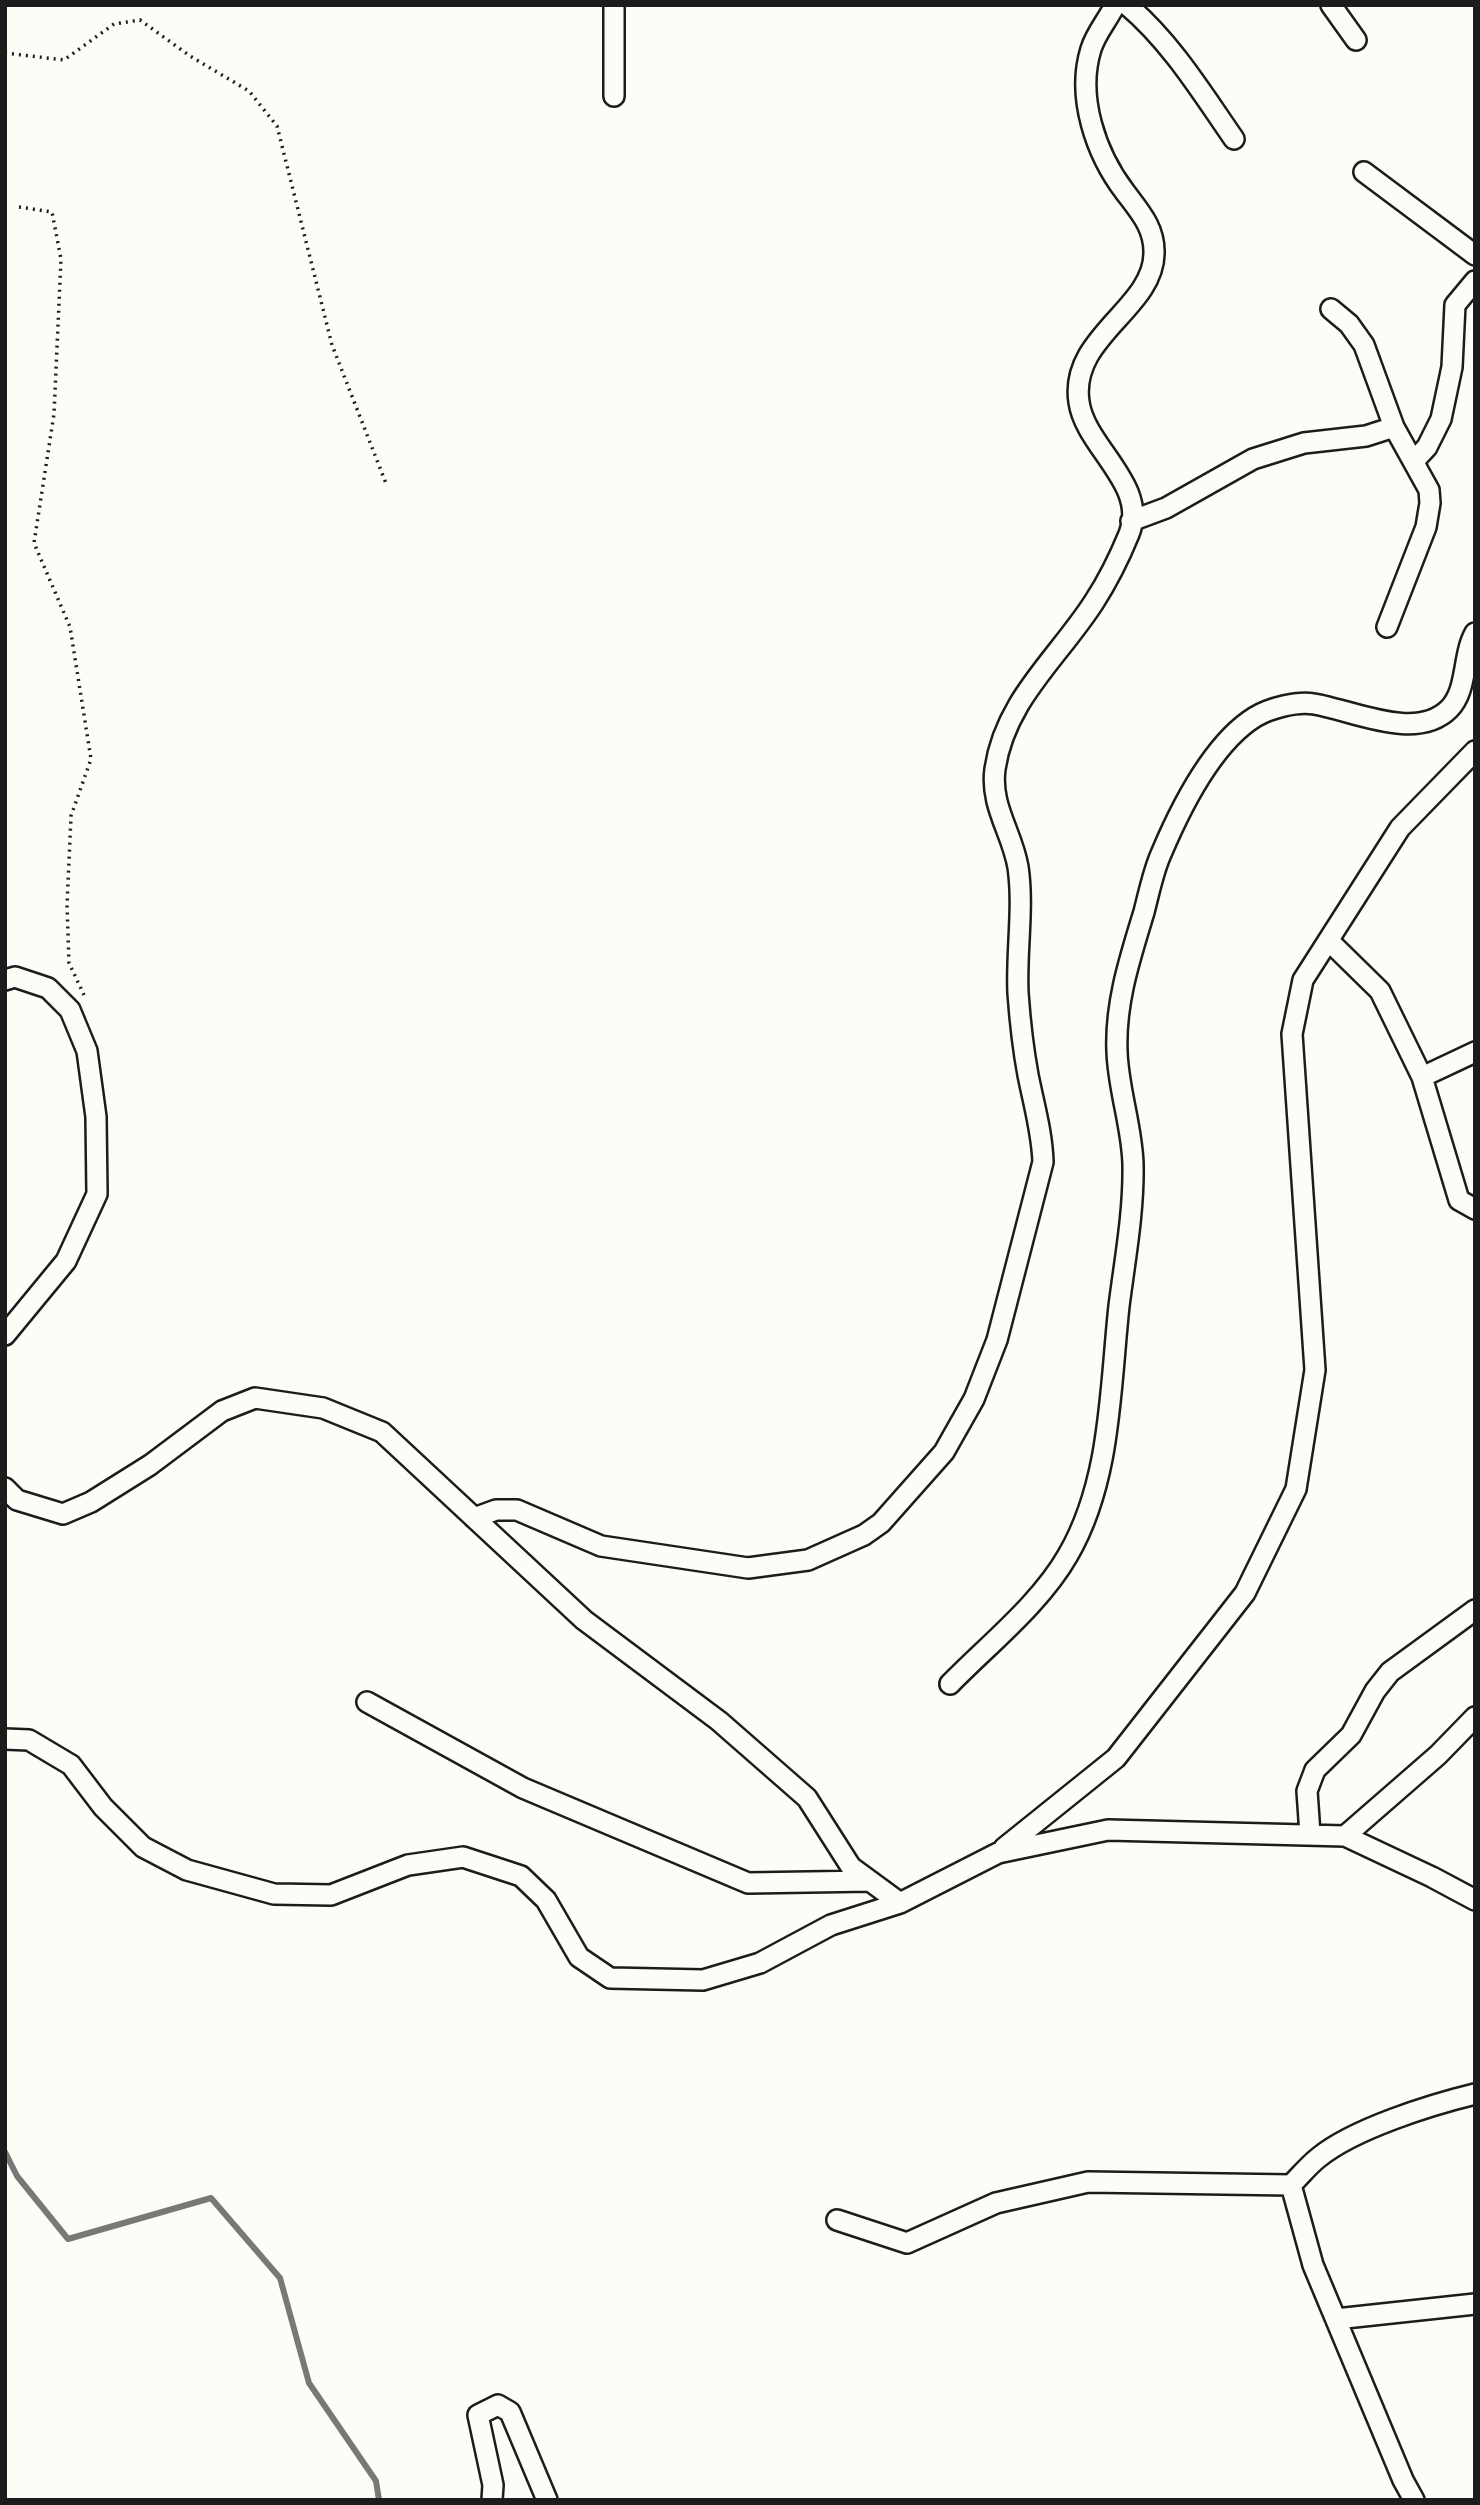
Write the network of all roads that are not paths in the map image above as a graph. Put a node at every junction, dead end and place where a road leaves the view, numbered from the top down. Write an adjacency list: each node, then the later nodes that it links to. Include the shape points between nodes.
1 (614, 5): 6 (street)
2 (1115, 5): 14 (street, via 1091,47 1088,105 1105,160 1149,226 1154,253 1147,282 1090,352 1079,402 1093,438 1124,485)
3 (1127, 5): 7 (street, via 1148,22 1181,63)
4 (1331, 5): 5 (street)
5 (1356, 40)
6 (614, 96)
7 (1234, 139)
8 (1364, 172): 9 (street)
9 (1475, 255)
10 (1475, 281): 13 (street, via 1455,305 1452,367 1440,419 1427,447)
11 (1331, 309): 12 (street, via 1364,345)
12 (1394, 427): 13 (street); 14 (street, via 1366,436 1304,443 1253,459 1166,508)
13 (1414, 461): 15 (street, via 1429,491 1429,515)
14 (1131, 521): 25 (street, via 1094,601 1022,695 995,769 997,809 1019,877 1018,992 1043,1162 997,1340 974,1399 944,1452 881,1523 827,1554 788,1565 748,1568 601,1546 517,1510 496,1510)
15 (1387, 627)
16 (1475, 633): 27 (street, via 1458,696 1449,710 1433,720 1394,722 1311,703 1256,716 1233,734 1197,782 1160,856 1127,970 1117,1024 1132,1187 1102,1464 1083,1524 1056,1574)
17 (1475, 751): 18 (street, via 1401,828)
18 (1329, 941): 21 (street, via 1380,991); 33 (street, via 1303,980 1292,1034 1315,1370 1296,1489 1245,1593 1116,1758)
19 (5, 980): 23 (street, via 15,977 47,988 70,1010 87,1051 96,1117 97,1194 66,1261)
20 (1475, 1052): 21 (street)
21 (1422, 1077): 22 (street, via 1460,1200)
22 (1475, 1209)
23 (5, 1335)
24 (5, 1488): 25 (street, via 17,1500 63,1514 92,1502 150,1465 222,1411 255,1398 323,1408 382,1432)
25 (474, 1518): 34 (street, via 584,1620 719,1721 807,1798 851,1867)
26 (1475, 1610): 31 (street, via 1390,1672 1351,1735 1315,1770 1307,1791)
27 (950, 1684)
28 (367, 1702): 34 (street, via 523,1788 748,1883)
29 (1475, 1717): 32 (street)
30 (5, 1739): 36 (street, via 29,1740 71,1765 103,1807 143,1847 187,1870 274,1894 331,1895 408,1866 463,1857 521,1876 546,1900 579,1957 610,1978 703,1979 760,1963 831,1925)
31 (1310, 1834): 32 (street); 33 (street, via 1108,1830)
32 (1345, 1836): 35 (street)
33 (998, 1853): 36 (street)
34 (870, 1881): 36 (street)
35 (1475, 1900)
36 (900, 1903)
37 (1475, 2094): 38 (street, via 1355,2136 1320,2157)
38 (1291, 2185): 39 (street, via 1088,2182 996,2203 907,2244); 41 (street, via 1312,2264)
39 (837, 2221)
40 (1475, 2304): 41 (street)
41 (1336, 2319): 44 (street)
42 (492, 2500): 43 (street, via 478,2415 498,2405 510,2412)
43 (547, 2500)
44 (1414, 2500)

